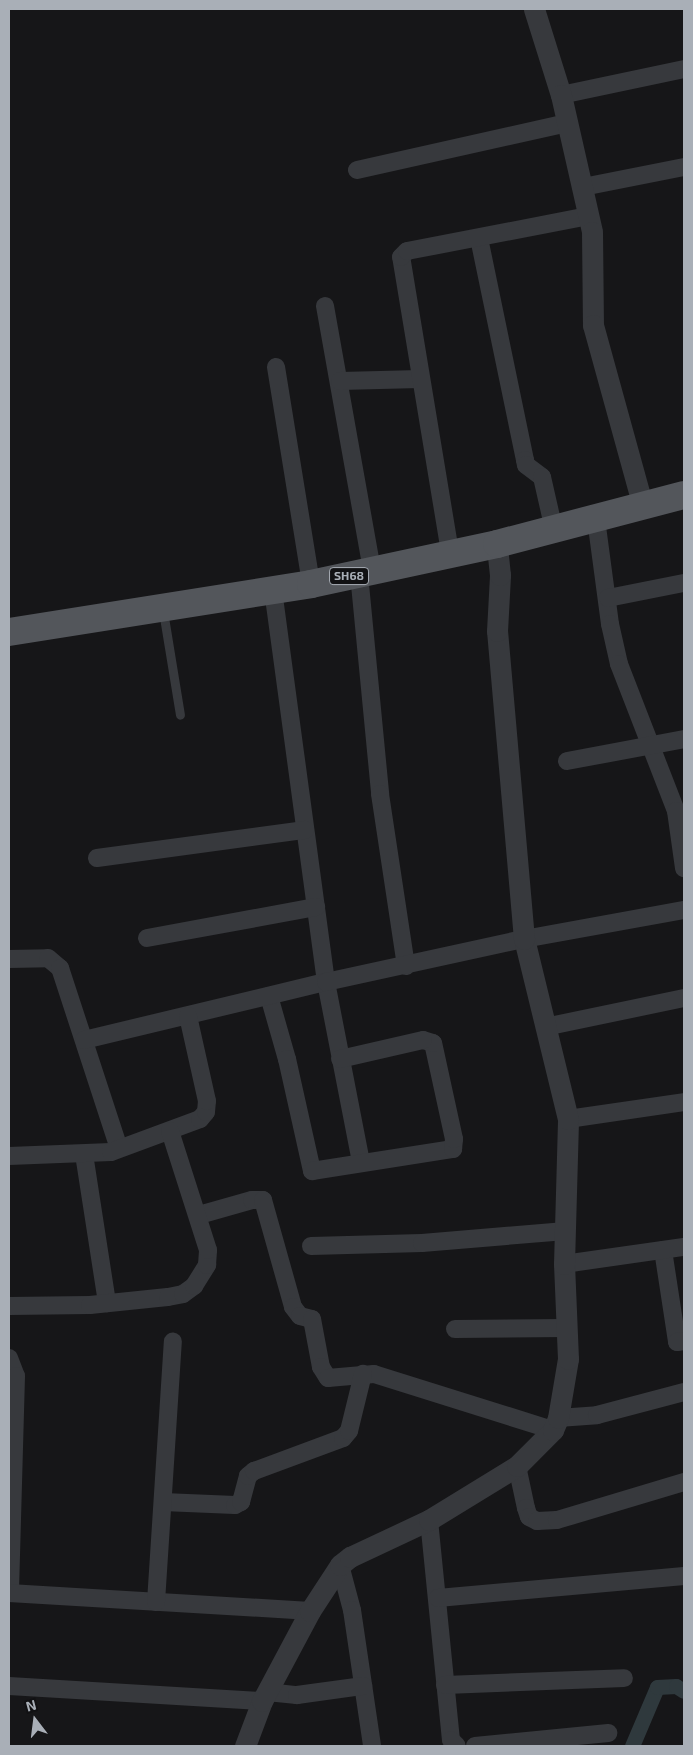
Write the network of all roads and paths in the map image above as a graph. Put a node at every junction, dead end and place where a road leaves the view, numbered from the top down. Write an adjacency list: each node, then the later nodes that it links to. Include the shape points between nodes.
1 (534, 9): 3 (street)
2 (684, 69): 3 (street)
3 (561, 95): 4 (street)
4 (568, 123): 6 (street); 7 (street)
5 (684, 167): 7 (street)
6 (357, 170)
7 (583, 187): 8 (street)
8 (588, 216): 9 (street); 15 (street, via 592,232 593,325)
9 (478, 238): 12 (street, via 407,251 400,257); 17 (street, via 526,465 542,477)
10 (326, 306): 13 (street)
11 (276, 367): 22 (street)
12 (420, 379): 13 (street); 19 (street)
13 (340, 381): 20 (street)
14 (684, 495): 15 (main road, SH68)
15 (643, 506): 16 (main road, SH68)
16 (596, 519): 17 (main road, SH68); 24 (street)
17 (554, 530): 18 (main road, SH68)
18 (497, 544): 19 (main road, SH68); 37 (street, via 500,575 497,631)
19 (450, 552): 20 (main road, SH68)
20 (366, 573): 22 (main road, SH68); 39 (street, via 380,794)
21 (684, 583): 24 (street)
22 (311, 584): 23 (main road, SH68)
23 (273, 590): 25 (main road, SH68); 31 (street)
24 (608, 598): 29 (street, via 619,664)
25 (162, 608): 26 (main road, SH68); 27 (lane)
26 (9, 632)
27 (180, 714)
28 (684, 739): 29 (street)
29 (649, 745): 30 (street); 33 (street, via 676,811)
30 (567, 761)
31 (305, 830): 32 (street); 34 (street)
32 (97, 858)
33 (684, 868)
34 (316, 907): 36 (street); 40 (street)
35 (684, 910): 37 (street)
36 (147, 938)
37 (524, 939): 39 (street); 44 (street)
38 (9, 959): 45 (street, via 40,957 55,960)
39 (406, 966): 40 (street)
40 (326, 982): 41 (street); 46 (street)
41 (269, 996): 43 (street); 53 (street, via 287,1059 310,1168 316,1171)
42 (684, 998): 44 (street)
43 (188, 1016): 45 (street); 49 (street, via 207,1101 206,1112 192,1124)
44 (545, 1026): 48 (street)
45 (84, 1040): 50 (street)
46 (340, 1059): 53 (street); 53 (street, via 423,1040 433,1043 454,1139 453,1149 447,1151)
47 (684, 1102): 48 (street)
48 (568, 1119): 55 (street)
49 (170, 1131): 50 (street); 54 (street)
50 (119, 1148): 51 (street)
51 (84, 1154): 52 (street); 60 (street)
52 (9, 1156)
53 (361, 1162)
54 (199, 1215): 60 (street, via 209,1258 194,1286 183,1294 168,1298); 67 (street, via 252,1200 264,1200 293,1307 300,1316 312,1319 314,1324 323,1374 333,1379)
55 (565, 1232): 56 (street, via 422,1243); 59 (street)
56 (311, 1246)
57 (684, 1247): 58 (street)
58 (663, 1250): 59 (street); 64 (street, via 677,1342)
59 (564, 1264): 62 (street)
60 (107, 1303): 61 (street)
61 (9, 1306)
62 (567, 1328): 63 (street); 69 (street, via 568,1359)
63 (455, 1329)
64 (684, 1341)
65 (173, 1342): 72 (street)
66 (9, 1358): 76 (street, via 16,1376)
67 (363, 1374): 69 (street, via 374,1374); 72 (street, via 349,1431 343,1438 254,1471 248,1476 241,1502 235,1505)
68 (684, 1392): 69 (street)
69 (555, 1424): 70 (street)
70 (517, 1466): 71 (street, via 529,1517 536,1521 557,1520); 73 (street)
71 (684, 1482)
72 (162, 1502): 78 (street)
73 (429, 1520): 74 (street, via 350,1556); 77 (street)
74 (340, 1565): 79 (street); 82 (street, via 349,1593)
75 (684, 1576): 77 (street)
76 (9, 1593): 78 (street)
77 (438, 1598): 83 (street)
78 (156, 1602): 79 (street)
79 (310, 1611): 84 (street)
80 (624, 1678): 83 (street)
81 (9, 1686): 84 (street)
82 (363, 1686): 84 (street); 87 (street)
83 (445, 1686): 88 (street, via 451,1740)
84 (264, 1697): 86 (street)
85 (608, 1733): 89 (street)
86 (245, 1746)
87 (372, 1746)
88 (457, 1746)
89 (475, 1746)

